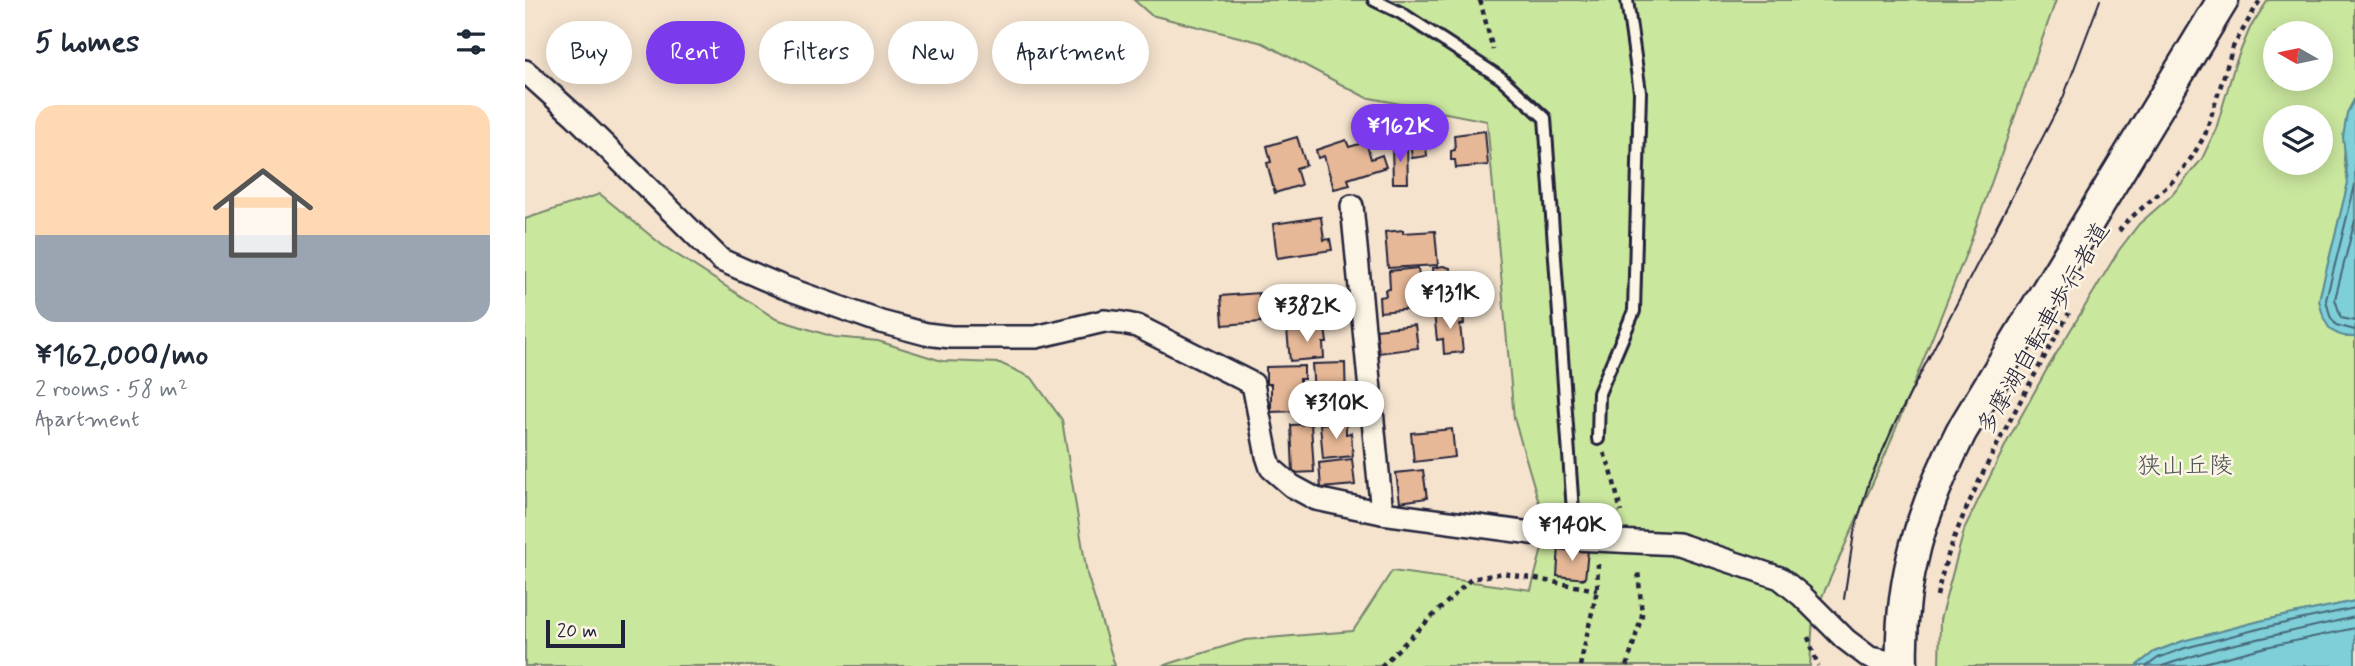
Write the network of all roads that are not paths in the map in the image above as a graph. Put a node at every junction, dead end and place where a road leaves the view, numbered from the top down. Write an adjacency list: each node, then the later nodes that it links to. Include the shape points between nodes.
1 (1374, 0): 8 (lane, via 1501,78 1545,118)
2 (1627, 0): 6 (lane, via 1640,92 1637,272 1634,311 1599,393)
3 (2223, 0): 9 (street, via 1948,458 1924,516 1904,590)
4 (525, 71): 7 (street, via 721,260 838,307 926,334 1036,337 1104,321 1137,326 1253,384 1267,456 1281,478 1316,499)
5 (1352, 206): 7 (street)
6 (1598, 439)
7 (1382, 513): 8 (street)
8 (1575, 539): 9 (street, via 1678,544 1780,578 1870,658)
9 (1902, 665)

